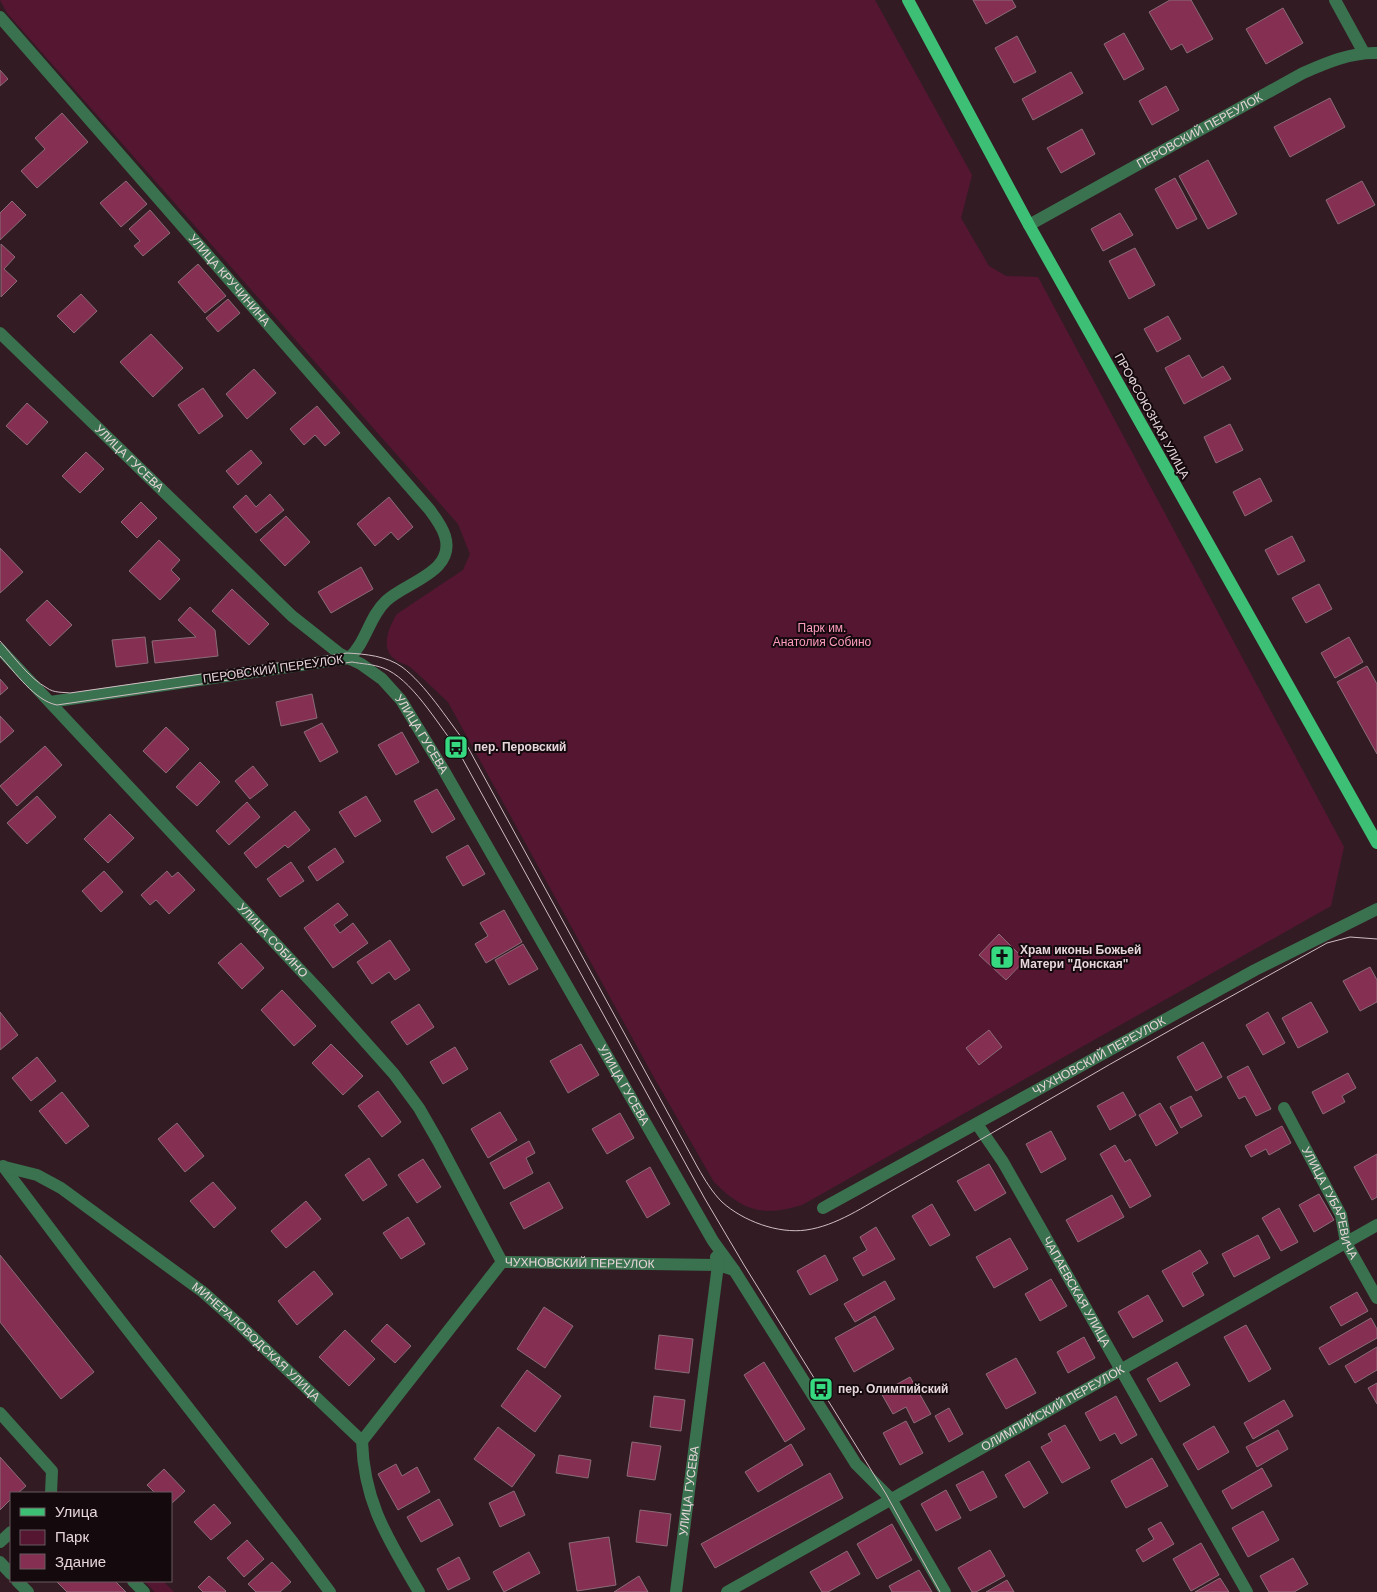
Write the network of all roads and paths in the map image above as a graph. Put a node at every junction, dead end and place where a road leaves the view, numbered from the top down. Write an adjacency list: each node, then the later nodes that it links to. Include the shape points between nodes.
1 (908, 0): 5 (main road, ПРОФСОЮЗНАЯ УЛИЦА)
2 (1335, 0): 4 (street)
3 (0, 17): 7 (street, УЛИЦА КРУЧИНИНА, via 429,509 445,536)
4 (1371, 53): 5 (street, ПЕРОВСКИЙ ПЕРЕУЛОК, via 1332,61 1303,73)
5 (1029, 225): 11 (main road, ПРОФСОЮЗНАЯ УЛИЦА)
6 (0, 333): 9 (street, УЛИЦА ГУСЕВА, via 292,616)
7 (446, 550): 9 (street, ПЕРОВСКИЙ ПЕРЕУЛОК, via 436,568 386,601)
8 (0, 649): 10 (street, УЛИЦА СОБИНО)
9 (349, 658): 10 (street, ПЕРОВСКИЙ ПЕРЕУЛОК); 18 (street, УЛИЦА ГУСЕВА, via 382,679 401,700)
10 (50, 702): 20 (street, УЛИЦА СОБИНО, via 394,1074 428,1125)
11 (1377, 843)
12 (1377, 909): 14 (street, ЧУХНОВСКИЙ ПЕРЕУЛОК, via 1294,949)
13 (1284, 1108): 19 (street, УЛИЦА ГУБАРЕВИЧА, via 1341,1215)
14 (977, 1124): 16 (street, ЧУХНОВСКИЙ ПЕРЕУЛОК); 24 (street, ЧАПАЕВСКАЯ УЛИЦА, via 1003,1162)
15 (2, 1165): 26 (street, МИНЕРАЛОВОДСКАЯ УЛИЦА, via 38,1175 61,1188 203,1292); 37 (street, МИНЕРАЛОВОДСКАЯ УЛИЦА)
16 (823, 1208)
17 (1377, 1225): 19 (street, ОЛИМПИЙСКИЙ ПЕРЕУЛОК)
18 (713, 1241): 21 (street, УЛИЦА ГУСЕВА); 22 (street, УЛИЦА ГУСЕВА)
19 (1346, 1243): 23 (street, УЛИЦА ГУБАРЕВИЧА); 24 (street, ОЛИМПИЙСКИЙ ПЕРЕУЛОК)
20 (502, 1262): 21 (street, ЧУХНОВСКИЙ ПЕРЕУЛОК); 26 (street, ЧУХНОВСКИЙ ПЕРЕУЛОК)
21 (718, 1265): 22 (street, ЧУХНОВСКИЙ ПЕРЕУЛОК); 39 (street, УЛИЦА ГУСЕВА)
22 (734, 1270): 28 (street, УЛИЦА ГУСЕВА, via 856,1464)
23 (1377, 1298)
24 (1122, 1369): 28 (street, ОЛИМПИЙСКИЙ ПЕРЕУЛОК); 42 (street, ЧАПАЕВСКАЯ УЛИЦА)
25 (0, 1413): 27 (street, via 52,1471)
26 (362, 1441): 38 (street, via 363,1465 375,1510)
27 (52, 1492)
28 (891, 1498): 40 (street, ОЛИМПИЙСКИЙ ПЕРЕУЛОК); 41 (street, УЛИЦА ГУСЕВА)
29 (10, 1533): 30 (street)
30 (0, 1542)
31 (0, 1562): 32 (street)
32 (10, 1573)
33 (18, 1582): 35 (street)
34 (134, 1582): 36 (street)
35 (28, 1592)
36 (144, 1592)
37 (330, 1592)
38 (419, 1592)
39 (676, 1592)
40 (727, 1592)
41 (945, 1592)
42 (1247, 1592)

